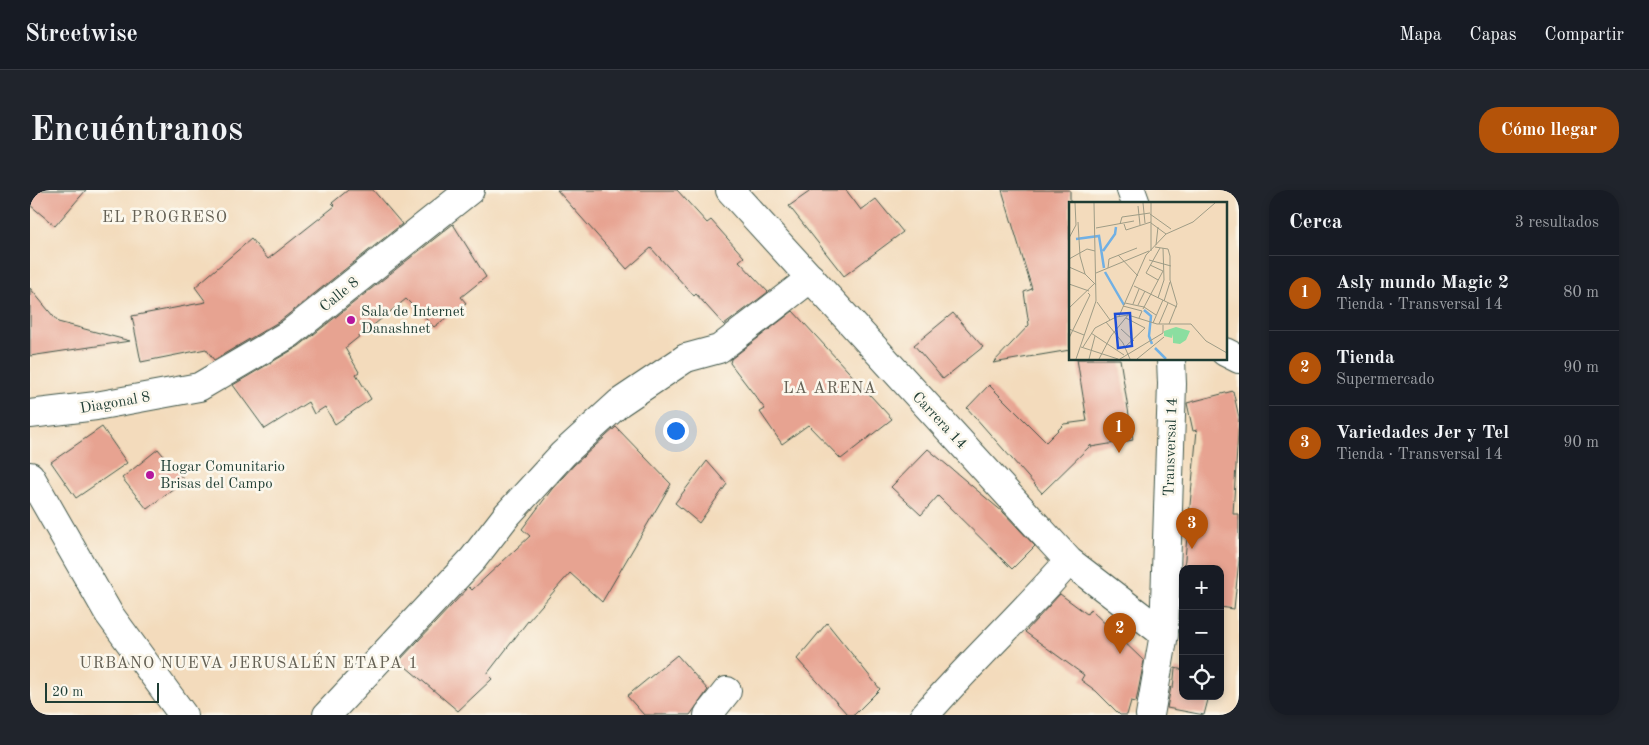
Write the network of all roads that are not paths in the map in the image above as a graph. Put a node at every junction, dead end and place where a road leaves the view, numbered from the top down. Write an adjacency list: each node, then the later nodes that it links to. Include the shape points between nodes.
1 (470, 190): 9 (street, Calle 8, via 289,334)
2 (730, 190): 5 (street, Carrera 14)
3 (1131, 190): 4 (street)
4 (1135, 202)
5 (811, 278): 12 (street, Carrera 14); 16 (street, via 719,349 686,358 619,404 563,454 507,515 473,559)
6 (1226, 352): 7 (street)
7 (1239, 359)
8 (1171, 360): 13 (street, Transversal 14)
9 (199, 387): 10 (street, Diagonal 8, via 96,406)
10 (30, 414)
11 (30, 476): 15 (street, via 109,614)
12 (1070, 561): 13 (street, Carrera 14); 18 (street)
13 (1164, 634): 19 (street, Transversal 14)
14 (727, 691): 17 (street)
15 (184, 715)
16 (327, 715)
17 (708, 715)
18 (925, 715)
19 (1150, 715)

